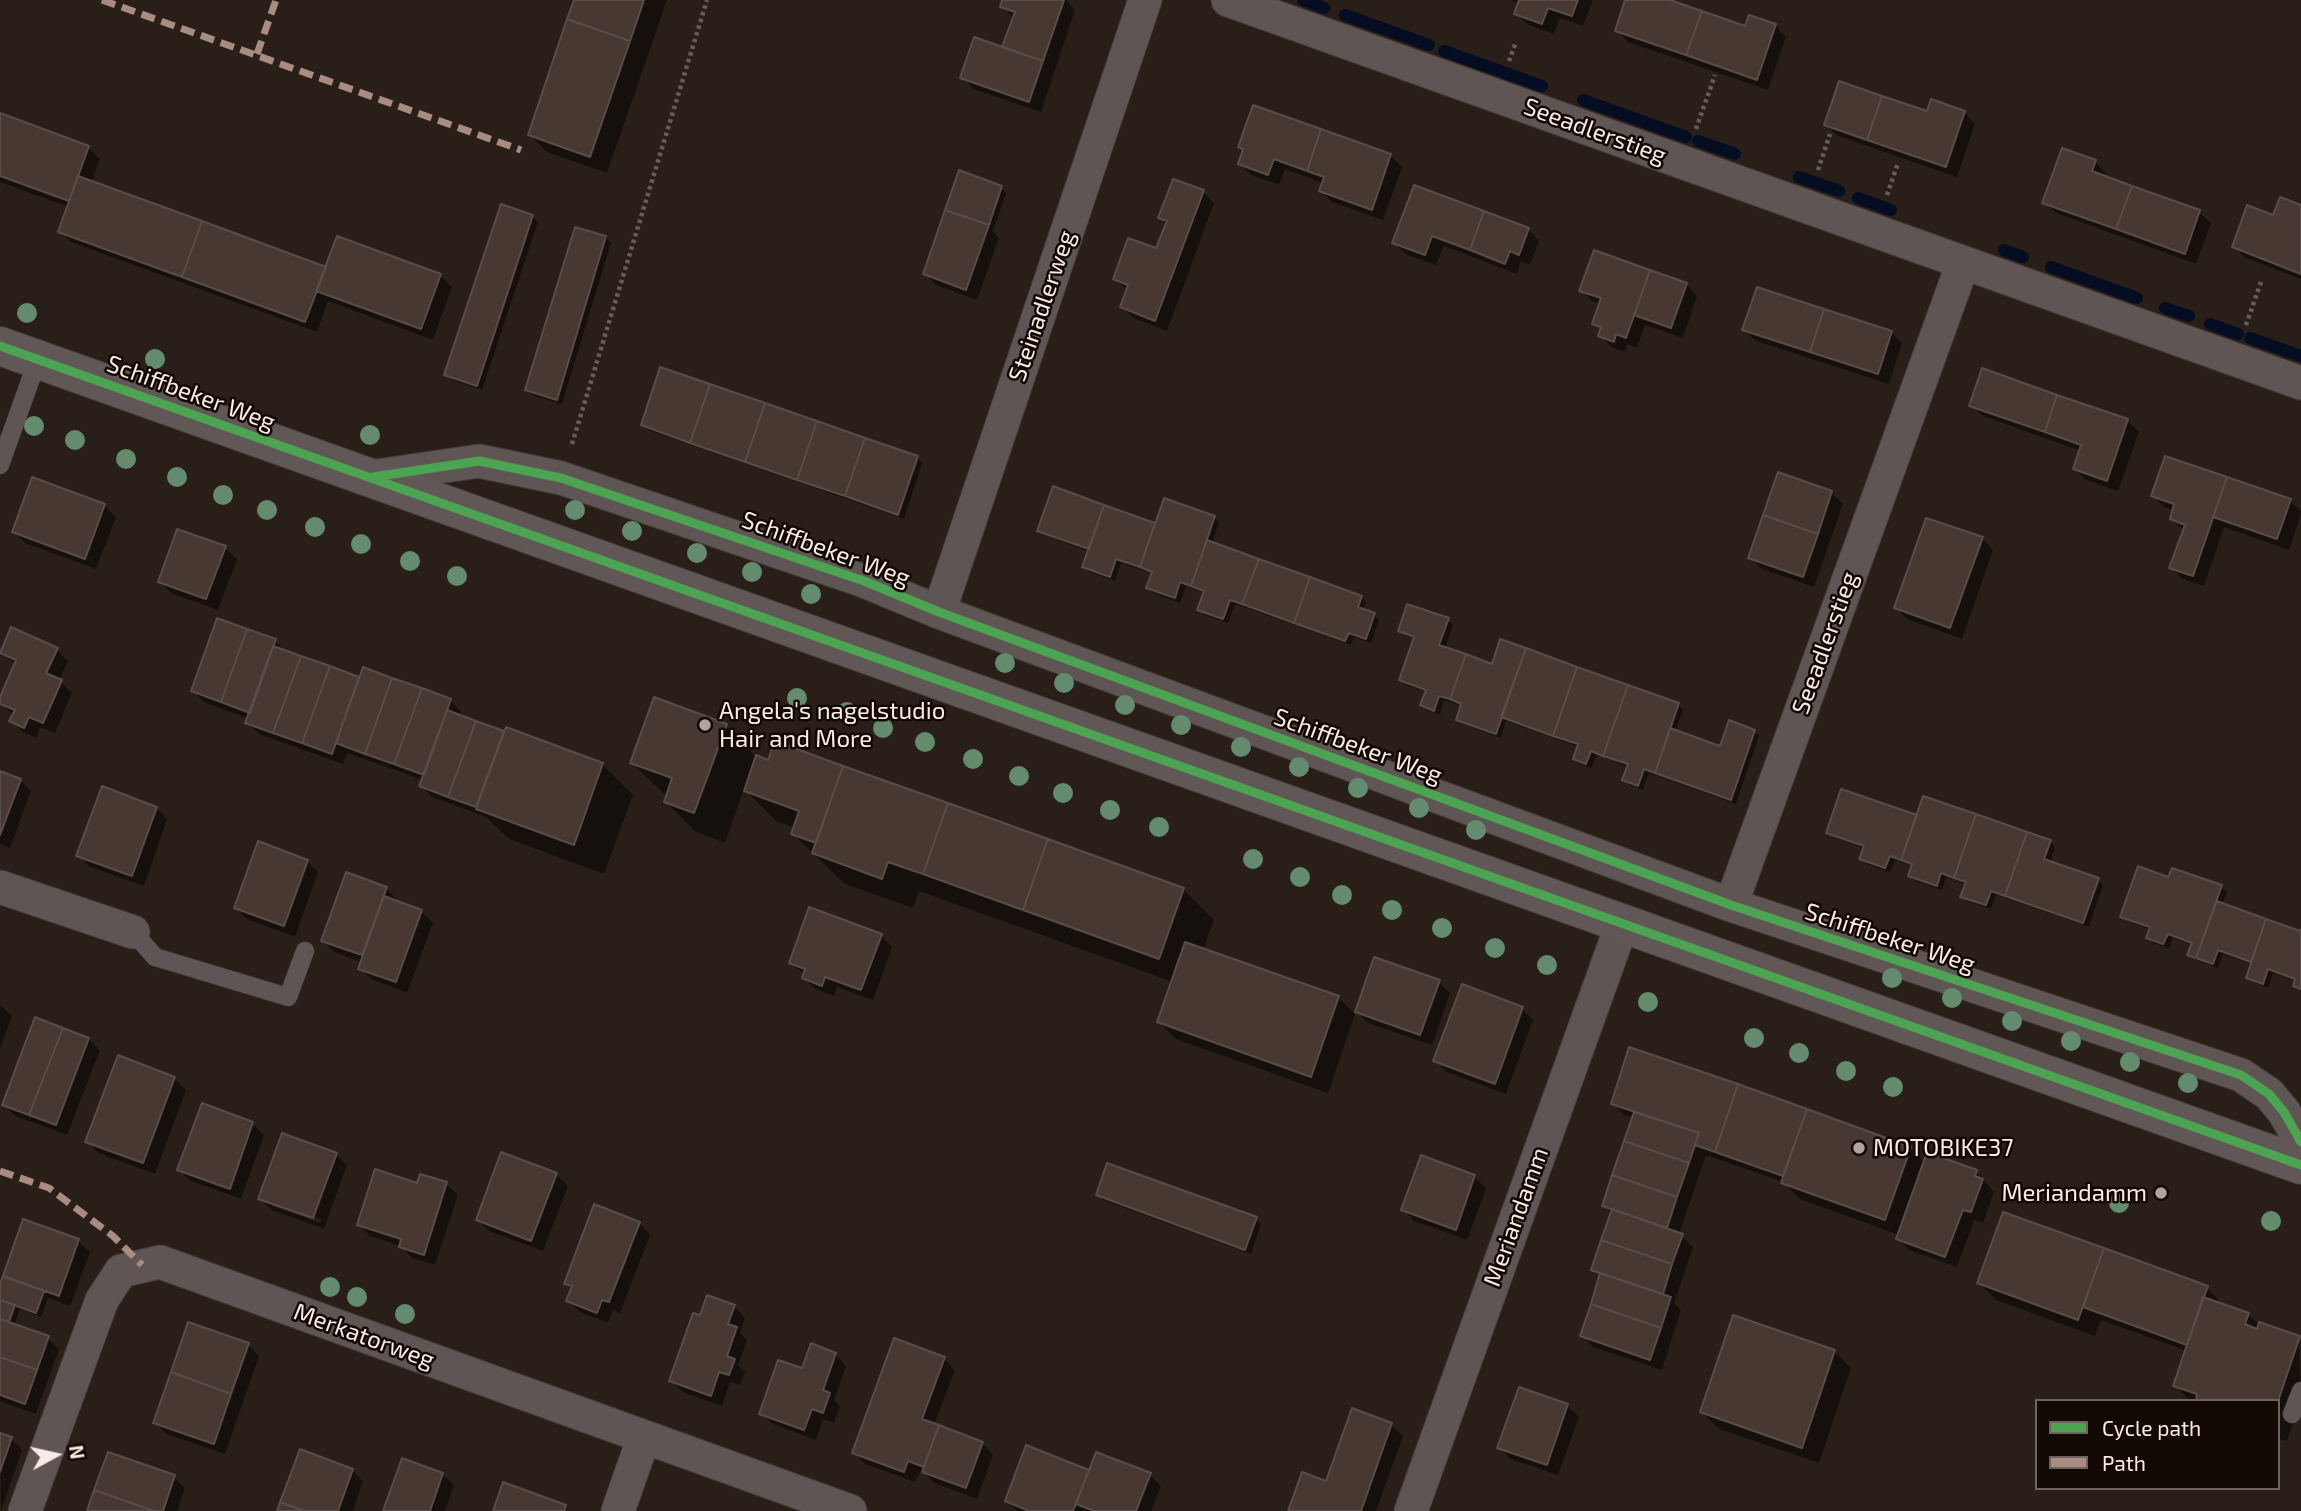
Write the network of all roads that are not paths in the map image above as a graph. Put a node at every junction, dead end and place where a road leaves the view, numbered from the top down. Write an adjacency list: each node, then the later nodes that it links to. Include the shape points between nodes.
1 (1145, 0): 9 (street, Steinadlerweg)
2 (1228, 0): 3 (street, Seeadlerstieg)
3 (1963, 263): 6 (street, Seeadlerstieg); 11 (street, Seeadlerstieg)
4 (0, 345): 5 (main road, Schiffbeker Weg)
5 (38, 359): 7 (lane); 8 (main road, Schiffbeker Weg)
6 (2301, 383)
7 (0, 465)
8 (370, 477): 9 (street, Schiffbeker Weg, via 479,461 561,478 864,581); 12 (main road, Schiffbeker Weg)
9 (939, 612): 11 (street, Schiffbeker Weg)
10 (0, 887): 13 (street)
11 (1731, 905): 15 (street, Schiffbeker Weg, via 2241,1075 2269,1094)
12 (1622, 924): 16 (main road, Schiffbeker Weg); 23 (street, Meriandamm)
13 (133, 932): 14 (lane, via 155,957 288,997)
14 (305, 951)
15 (2301, 1142)
16 (2301, 1166)
17 (2301, 1391): 18 (lane)
18 (2292, 1414)
19 (644, 1437): 20 (street, Merkatorweg, via 160,1262 121,1270 102,1300); 21 (street); 22 (street, Merkatorweg)
20 (25, 1511)
21 (618, 1511)
22 (850, 1511)
23 (1410, 1511)

